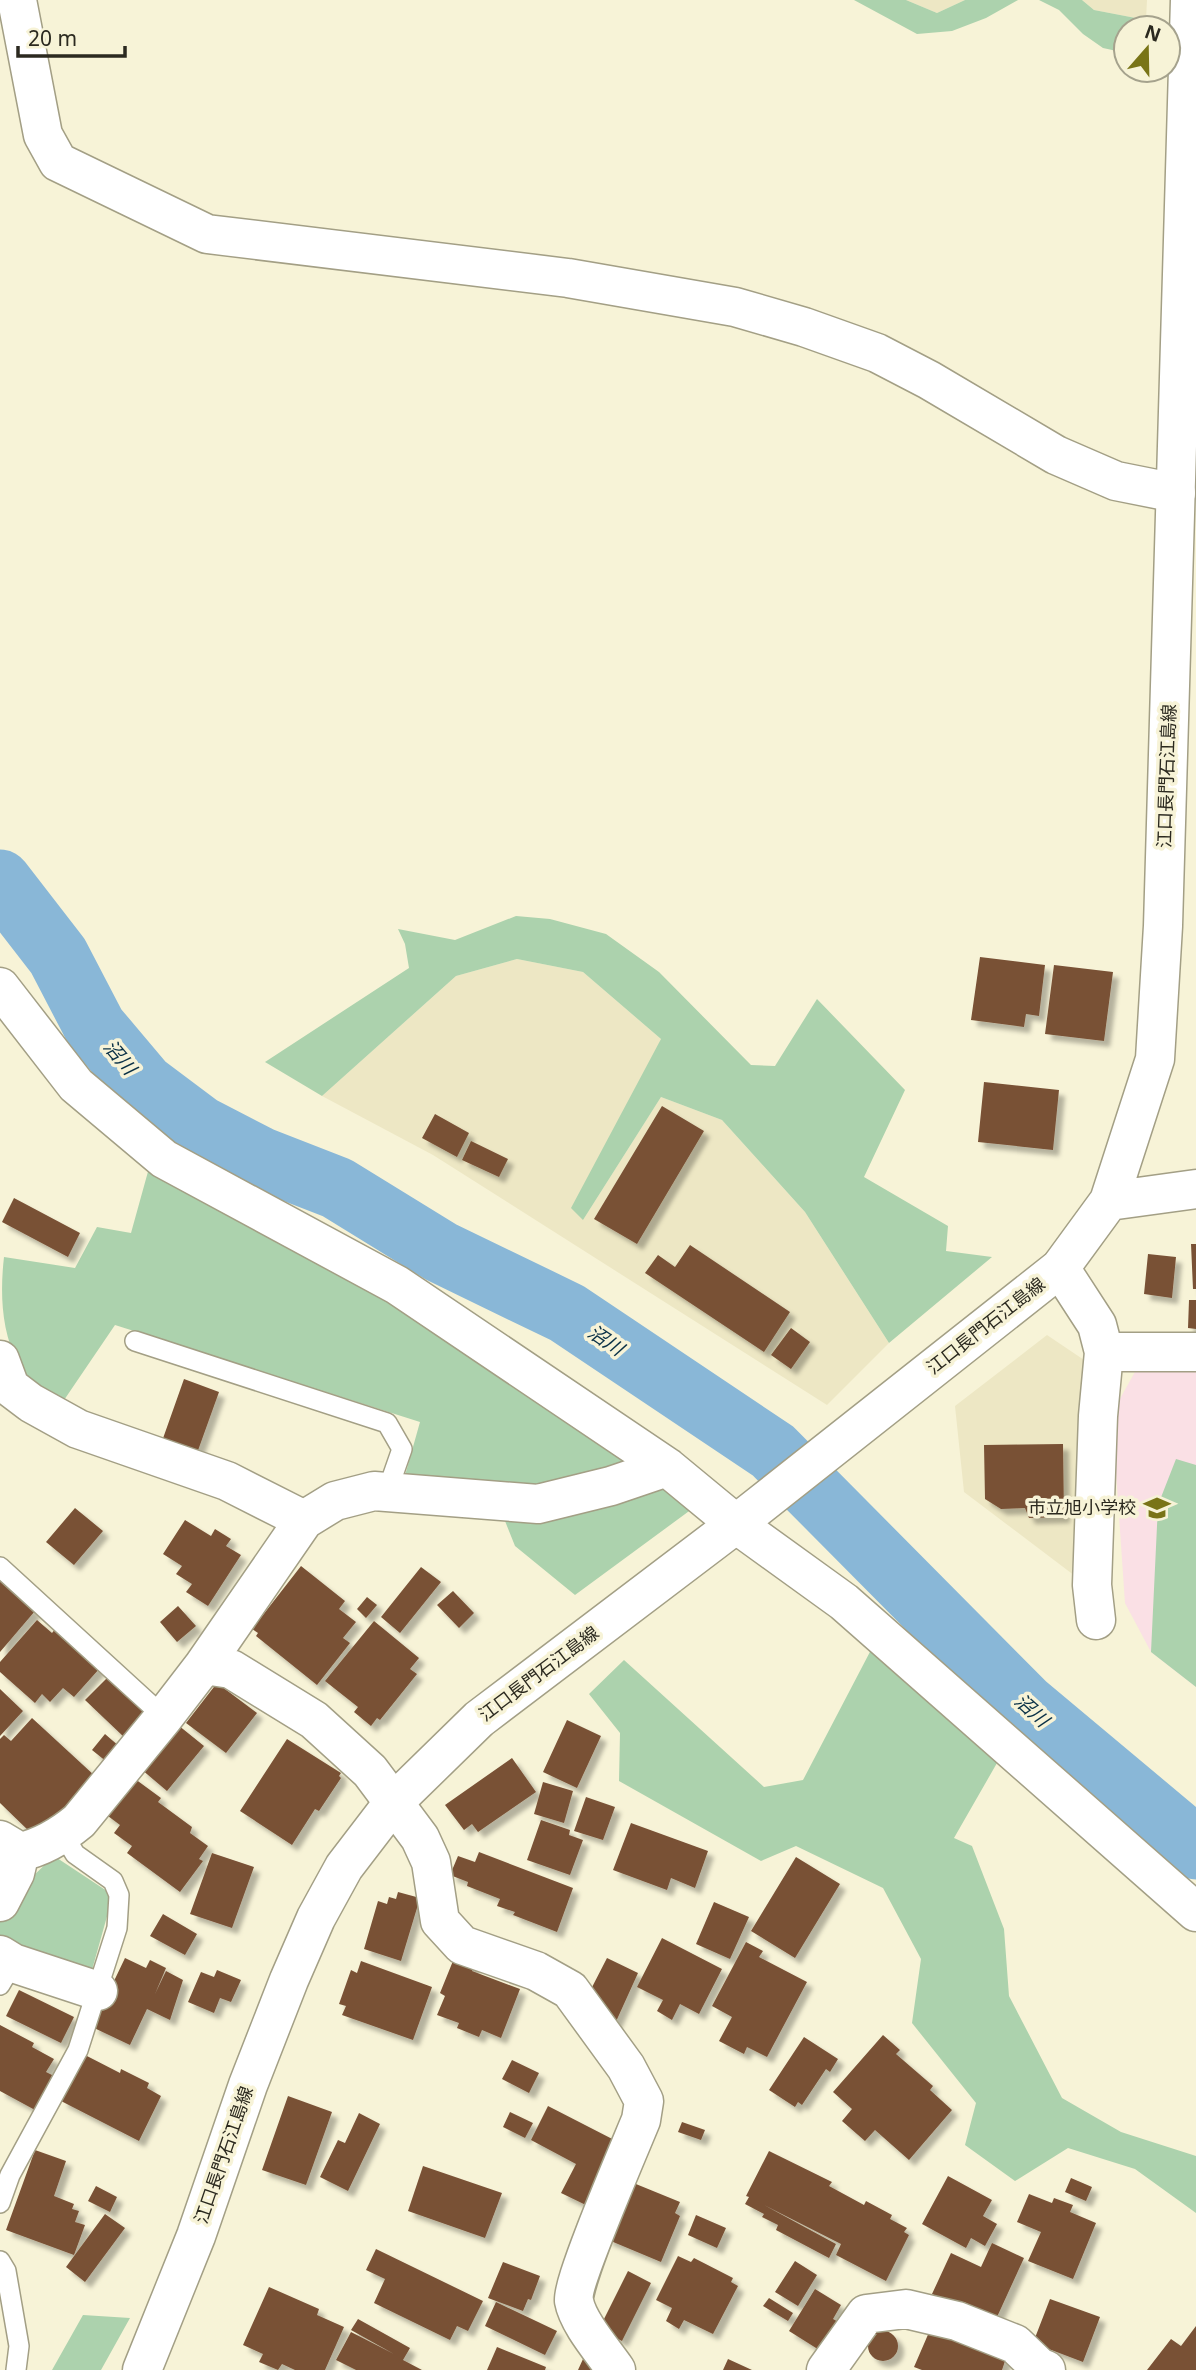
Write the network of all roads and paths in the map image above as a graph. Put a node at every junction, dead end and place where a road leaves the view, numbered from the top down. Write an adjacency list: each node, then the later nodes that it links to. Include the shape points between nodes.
1 (17, 0): 4 (street, via 43,135 58,162 207,234 568,278 735,307 877,354 1056,456 1116,481)
2 (1190, 0): 3 (street, 江口長門石江島線)
3 (1191, 134): 4 (street, 江口長門石江島線)
4 (1175, 493): 7 (street, 江口長門石江島線, via 1163,926 1154,1059)
5 (0, 987): 13 (street, via 76,1085 164,1159 397,1285)
6 (1196, 1189): 7 (street)
7 (1109, 1201): 8 (street, 江口長門石江島線)
8 (1060, 1268): 10 (street, via 1097,1325); 16 (street, 江口長門石江島線)
9 (135, 1341): 14 (lane, via 387,1423 402,1449)
10 (1104, 1352): 11 (street); 18 (street, via 1092,1572)
11 (1196, 1352)
12 (0, 1360): 15 (street, via 10,1387 78,1429 227,1481)
13 (667, 1467): 14 (street, via 538,1504); 16 (street)
14 (387, 1492): 15 (street, via 335,1501)
15 (304, 1520): 19 (street)
16 (736, 1524): 21 (street, 江口長門石江島線, via 479,1719); 25 (street, via 844,1602)
17 (0, 1567): 20 (lane)
18 (1096, 1620)
19 (204, 1664): 20 (street); 21 (street, via 231,1669 314,1720 370,1771)
20 (164, 1717): 22 (street, via 79,1821)
21 (393, 1803): 31 (street, 江口長門石江島線, via 344,1867 316,1917); 32 (street, via 431,1861 440,1921 462,1945 536,1971 570,1990 626,2067 644,2101 641,2120 573,2297 577,2312)
22 (63, 1834): 23 (street, via 36,1848); 27 (lane, via 75,1854 113,1881 119,1895 117,1928)
23 (10, 1846): 24 (street, via 15,1873)
24 (0, 1902)
25 (1196, 1912)
26 (4, 1968): 27 (street)
27 (98, 1991): 28 (lane, via 78,2050 10,2175)
28 (0, 2203)
29 (0, 2261): 30 (lane, via 19,2346)
30 (16, 2370)
31 (142, 2370)
32 (615, 2370)
33 (826, 2370): 34 (street, via 866,2314 906,2309 957,2321 1015,2343)
34 (1046, 2370)

